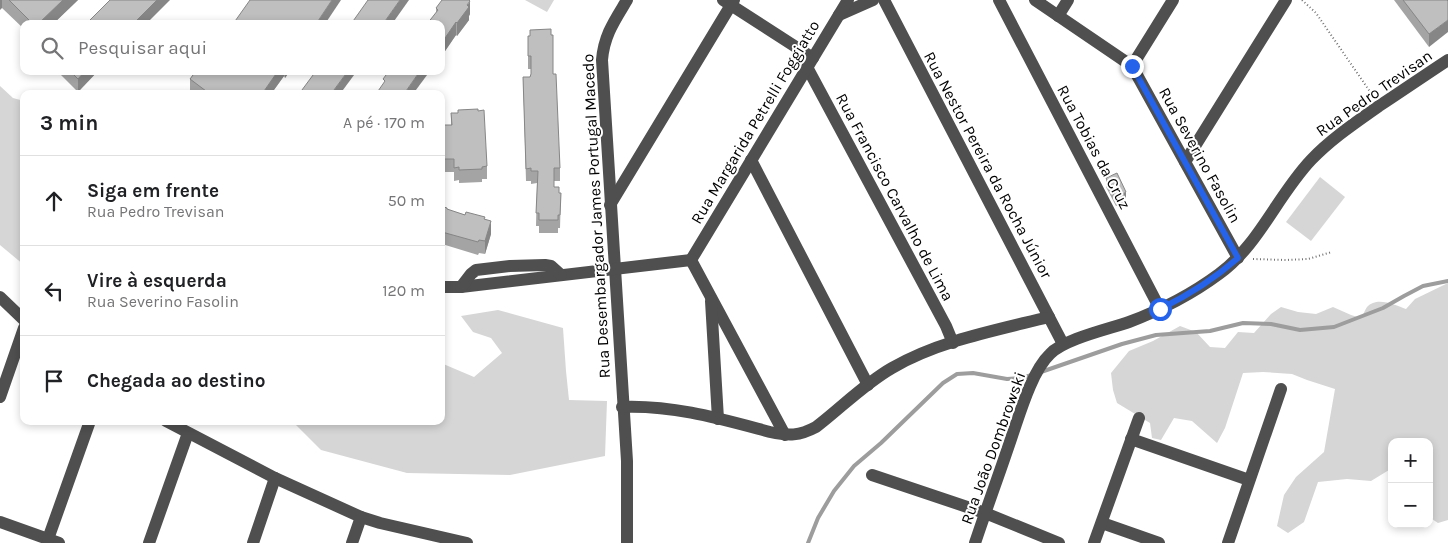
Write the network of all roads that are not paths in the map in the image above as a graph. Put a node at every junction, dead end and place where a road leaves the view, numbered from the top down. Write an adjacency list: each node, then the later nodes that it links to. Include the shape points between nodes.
1 (627, 0): 18 (street, Rua Desembargador James Portugal Macedo, via 606,37 602,54)
2 (848, 0): 11 (street, Rua Margarida Petrelli Foggiatto)
3 (873, 0): 11 (street)
4 (884, 0): 27 (street, Rua Nestor Pereira da Rocha Júnior)
5 (999, 0): 25 (street, Rua Tobias da Cruz)
6 (1035, 0): 12 (street, Rua Severino Fasolin)
7 (1068, 0): 12 (street)
8 (1173, 0): 15 (street)
9 (1286, 0): 17 (street)
10 (729, 2): 14 (street, Rua Francisco Carvalho de Lima); 18 (street)
11 (839, 15): 14 (street, Rua Margarida Petrelli Foggiatto)
12 (1058, 16): 15 (street, Rua Severino Fasolin)
13 (1448, 60): 19 (street, Rua Pedro Trevisan, via 1344,131 1311,159)
14 (810, 62): 16 (street, Rua Margarida Petrelli Foggiatto); 29 (street, Rua Francisco Carvalho de Lima)
15 (1132, 66): 17 (street, Rua Severino Fasolin)
16 (751, 160): 20 (street, Rua Margarida Petrelli Foggiatto); 31 (street)
17 (1185, 162): 19 (street, Rua Severino Fasolin)
18 (610, 205): 21 (street, Rua Desembargador James Portugal Macedo)
19 (1238, 258): 25 (street, Rua Pedro Trevisan, via 1202,287)
20 (691, 260): 21 (street); 23 (street)
21 (614, 269): 22 (street); 34 (street, Rua Desembargador James Portugal Macedo)
22 (445, 287)
23 (710, 296): 35 (street); 40 (street)
24 (0, 297): 26 (street)
25 (1160, 309): 30 (street, Rua Pedro Trevisan)
26 (20, 316)
27 (1049, 317): 29 (street); 30 (street, Rua Nestor Pereira da Rocha Júnior)
28 (20, 339): 33 (street)
29 (953, 343): 31 (street, via 906,361)
30 (1063, 344): 45 (street, Rua João Dombrowski, via 1042,364 1031,386)
31 (868, 385): 40 (street, via 816,427 805,433)
32 (1281, 389): 44 (street)
33 (0, 396)
34 (622, 406): 35 (street, via 664,408); 55 (street, Rua Desembargador James Portugal Macedo, via 627,461)
35 (718, 418): 40 (street)
36 (1139, 418): 41 (street)
37 (89, 425): 49 (street)
38 (173, 425): 39 (street)
39 (188, 433): 43 (street); 51 (street)
40 (785, 435)
41 (1131, 439): 44 (street); 48 (street)
42 (872, 475): 45 (street)
43 (275, 478): 46 (street); 52 (street)
44 (1249, 480): 60 (street)
45 (985, 513): 56 (street, Rua João Dombrowski); 57 (street)
46 (361, 517): 50 (street); 53 (street)
47 (0, 522): 49 (street)
48 (1102, 523): 58 (street); 59 (street)
49 (54, 541)
50 (447, 541): 54 (street)
51 (149, 543)
52 (253, 543)
53 (352, 543)
54 (467, 543)
55 (627, 543)
56 (975, 543)
57 (1059, 543)
58 (1094, 543)
59 (1159, 543)
60 (1228, 543)

